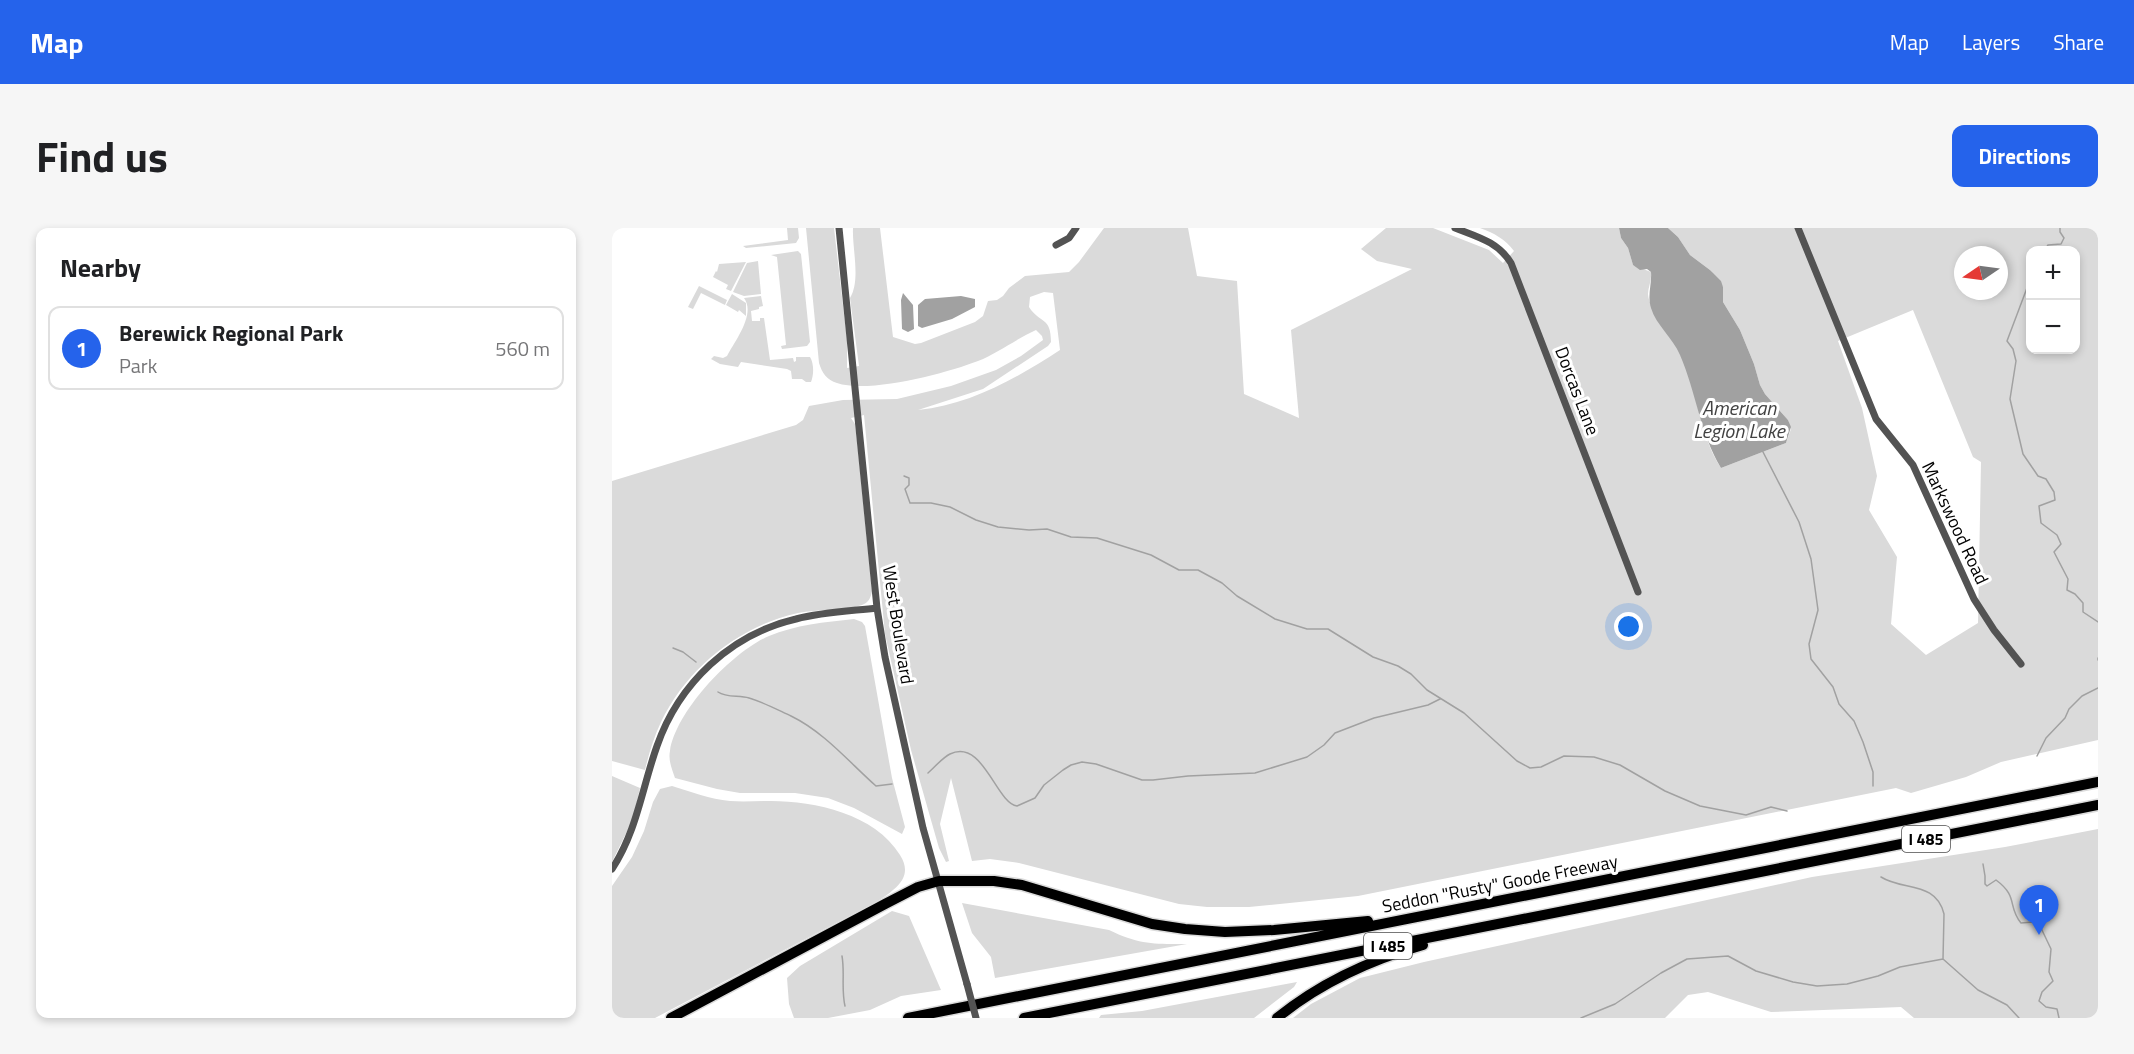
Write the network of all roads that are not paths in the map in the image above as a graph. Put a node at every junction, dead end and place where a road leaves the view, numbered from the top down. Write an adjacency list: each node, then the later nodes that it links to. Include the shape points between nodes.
1 (839, 228): 7 (street, West Boulevard)
2 (1076, 228): 5 (street, via 1069,238)
3 (1455, 228): 6 (street, Dorcas Lane, via 1490,242 1511,263)
4 (1798, 228): 8 (street, Markswood Road, via 1876,419 1913,465 1974,599)
5 (1056, 245)
6 (1638, 592)
7 (877, 608): 11 (street, via 786,621 748,637 707,667 668,720 656,747 633,831); 12 (street, West Boulevard, via 923,828)
8 (2021, 663)
9 (2098, 782): 13 (highway, Seddon "Rusty" Goode Freeway / I 485)
10 (2098, 805): 14 (highway, I 485)
11 (612, 869)
12 (939, 881): 13 (highway, via 1022,885 1185,930 1274,930); 15 (highway, via 901,895); 17 (street, West Boulevard, bridge)
13 (1416, 917): 16 (highway, Seddon "Rusty" Goode Freeway / I 485)
14 (1508, 922): 18 (highway, I 485); 19 (highway, via 1365,965 1317,990)
15 (671, 1018)
16 (908, 1018)
17 (976, 1018)
18 (1024, 1018)
19 (1277, 1018)

